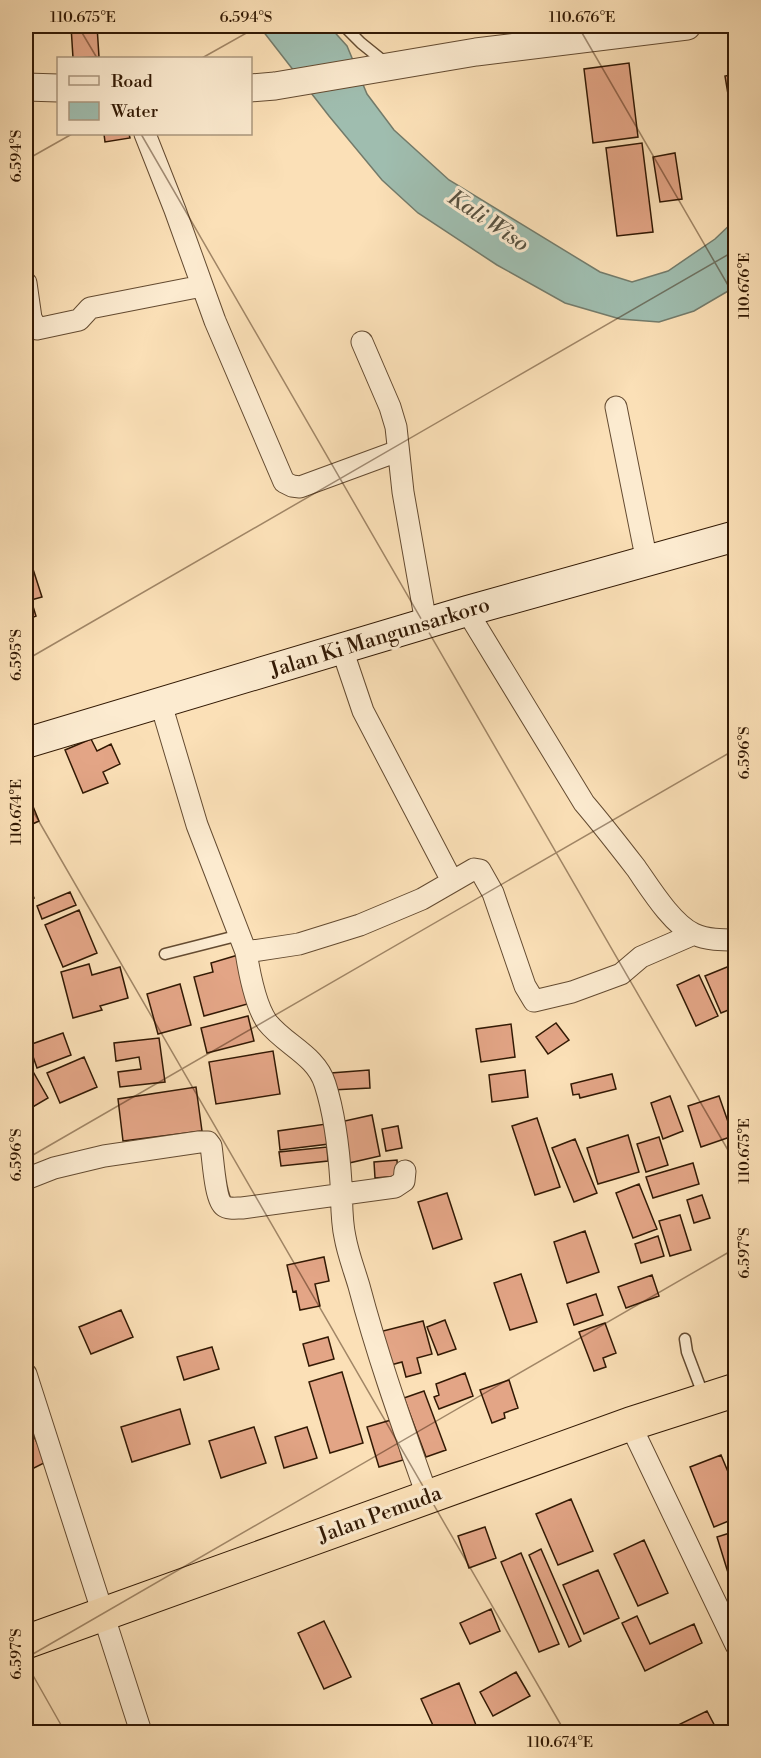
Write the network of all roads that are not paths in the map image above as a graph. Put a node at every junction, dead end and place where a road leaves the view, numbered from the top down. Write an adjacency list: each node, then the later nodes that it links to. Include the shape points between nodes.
1 (344, 26): 3 (lane)
2 (687, 26): 3 (street, via 476,52)
3 (381, 69): 5 (street)
4 (26, 87): 6 (street)
5 (263, 87)
6 (57, 88)
7 (145, 135): 9 (street)
8 (26, 283): 10 (street)
9 (202, 286): 10 (street, via 90,309 79,320 37,329); 13 (street, via 284,482 300,486)
10 (28, 317)
11 (362, 342): 13 (street, via 390,407)
12 (616, 407): 15 (street)
13 (398, 451): 17 (street)
14 (735, 536): 15 (main road, Jalan Ki Mangunsarkoro)
15 (646, 562): 16 (main road, Jalan Ki Mangunsarkoro)
16 (467, 611): 17 (main road, Jalan Ki Mangunsarkoro); 22 (street, via 584,803 660,901)
17 (426, 623): 18 (main road, Jalan Ki Mangunsarkoro)
18 (342, 649): 19 (main road, Jalan Ki Mangunsarkoro); 21 (street, via 363,711)
19 (161, 704): 20 (main road, Jalan Ki Mangunsarkoro); 24 (street, via 197,825)
20 (26, 743)
21 (452, 881): 22 (street, via 474,869 480,870 494,893 525,986 534,1001 621,974 641,957); 24 (street, via 422,899 360,925 299,944)
22 (694, 934): 23 (street)
23 (735, 940)
24 (243, 944): 25 (lane); 28 (street, via 266,1020 321,1072 332,1118)
25 (165, 954)
26 (405, 1171): 28 (street, via 404,1181 395,1187)
27 (26, 1179): 28 (street, via 104,1156 208,1142 218,1195 226,1208)
28 (342, 1195): 35 (street, via 349,1258)
29 (685, 1339): 32 (lane)
30 (26, 1374): 33 (street)
31 (735, 1390): 32 (highway, Jalan Pemuda)
32 (705, 1400): 34 (highway, Jalan Pemuda)
33 (31, 1413): 36 (street)
34 (630, 1424): 35 (highway, Jalan Pemuda); 38 (street)
35 (428, 1498): 36 (highway, Jalan Pemuda)
36 (102, 1616): 37 (highway, Jalan Pemuda); 39 (street)
37 (26, 1642)
38 (735, 1645)
39 (141, 1732)

